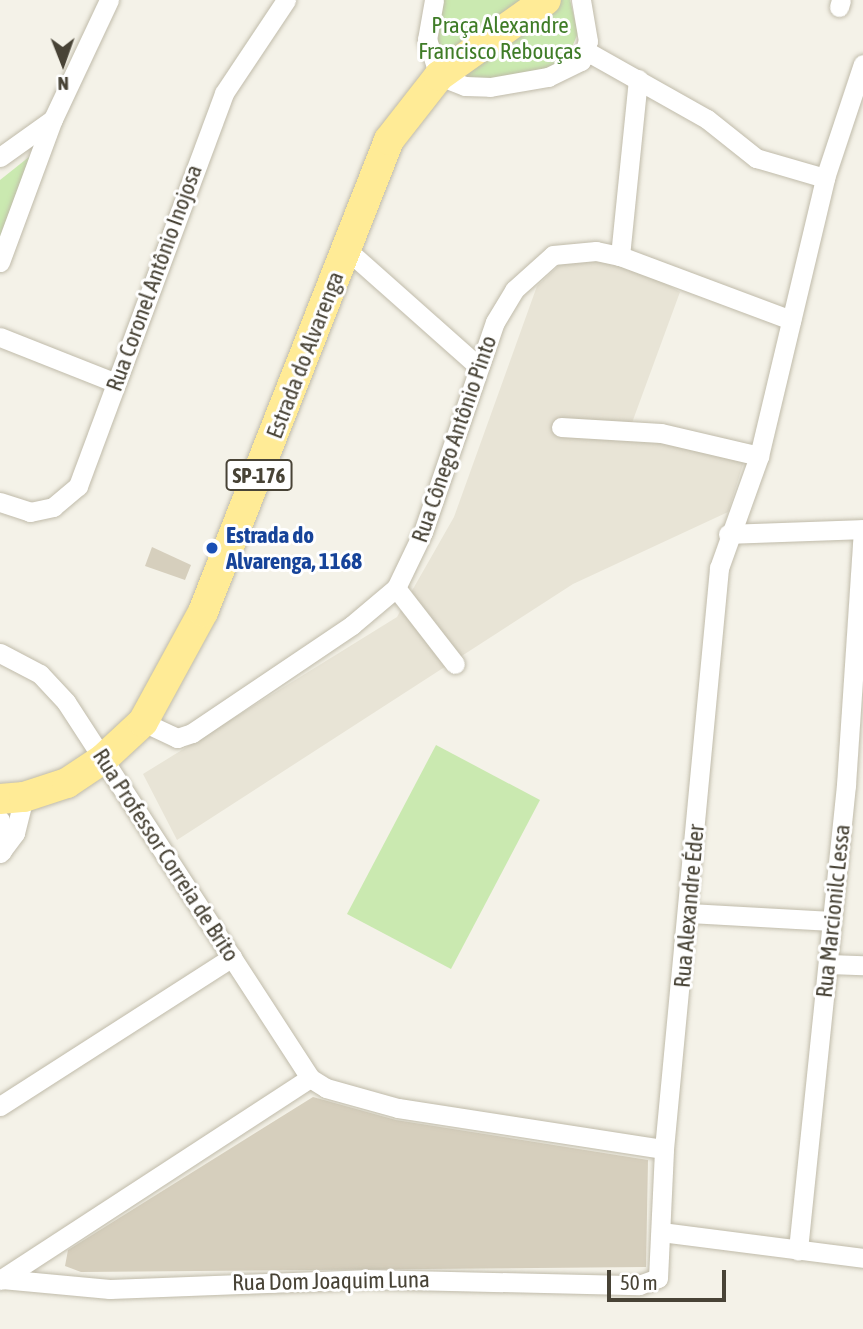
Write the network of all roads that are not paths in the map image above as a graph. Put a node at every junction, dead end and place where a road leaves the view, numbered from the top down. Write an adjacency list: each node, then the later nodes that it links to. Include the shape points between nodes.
1 (108, 0): 10 (street)
2 (286, 0): 19 (street, Rua Coronel Antônio Inojosa, via 224,93)
3 (434, 0): 8 (street, via 427,39)
4 (546, 0): 8 (main road, Estrada do Alvarenga / SP-176)
5 (581, 0): 6 (street)
6 (588, 52): 8 (street, via 566,71 516,85 465,86); 9 (street)
7 (863, 64): 12 (street, Rua Alexandre Éder)
8 (439, 76): 13 (main road, Estrada do Alvarenga / SP-176, via 389,140)
9 (638, 79): 12 (street, via 708,119 756,158); 14 (street)
10 (53, 119): 11 (street); 15 (street)
11 (0, 158)
12 (825, 177): 16 (street, Rua Alexandre Éder)
13 (346, 249): 18 (street); 28 (main road, Estrada do Alvarenga / SP-176, via 203,611)
14 (620, 256): 16 (street, Rua Cônego Antônio Pinto); 18 (street, Rua Cônego Antônio Pinto, via 573,251 553,255 535,267 495,322)
15 (0, 262)
16 (791, 320): 21 (street, Rua Alexandre Éder)
17 (0, 337): 19 (street)
18 (478, 366): 25 (street, Rua Cônego Antônio Pinto, via 423,532)
19 (116, 383): 22 (street, Rua Coronel Antônio Inojosa, via 78,486 68,498 30,512)
20 (561, 427): 21 (street, via 661,433)
21 (759, 457): 24 (street, Rua Alexandre Éder)
22 (0, 502)
23 (863, 529): 24 (street); 30 (street, Rua Marcionilc Lessa)
24 (728, 534): 34 (street, Rua Alexandre Éder, via 716,595)
25 (396, 588): 27 (street); 28 (street, Rua Cônego Antônio Pinto, via 352,625 192,733 177,738)
26 (0, 653): 29 (street, Rua Professor Correia de Brito, via 40,674 66,702)
27 (455, 664)
28 (143, 722): 29 (main road, Estrada do Alvarenga / SP-176)
29 (103, 759): 31 (main road, Estrada do Alvarenga / SP-176, via 67,783); 36 (street, Rua Professor Correia de Brito)
30 (854, 785): 35 (street, Rua Marcionilc Lessa)
31 (12, 798): 33 (street, via 15,833)
32 (0, 820): 33 (street)
33 (1, 852)
34 (689, 913): 35 (street); 41 (street, Rua Alexandre Éder)
35 (832, 921): 37 (street, Rua Marcionilc Lessa)
36 (232, 957): 39 (street, Rua Professor Correia de Brito); 40 (street)
37 (828, 964): 38 (street); 43 (street, Rua Marcionilc Lessa)
38 (863, 965)
39 (310, 1078): 41 (street, via 398,1108); 46 (street)
40 (0, 1106)
41 (664, 1149): 42 (street, Rua Alexandre Éder)
42 (661, 1232): 43 (street); 45 (street, Rua Alexandre Éder)
43 (798, 1251): 44 (street)
44 (863, 1258)
45 (658, 1278): 46 (street, Rua Dom Joaquim Luna, via 639,1285 365,1279 110,1289)
46 (1, 1280)

